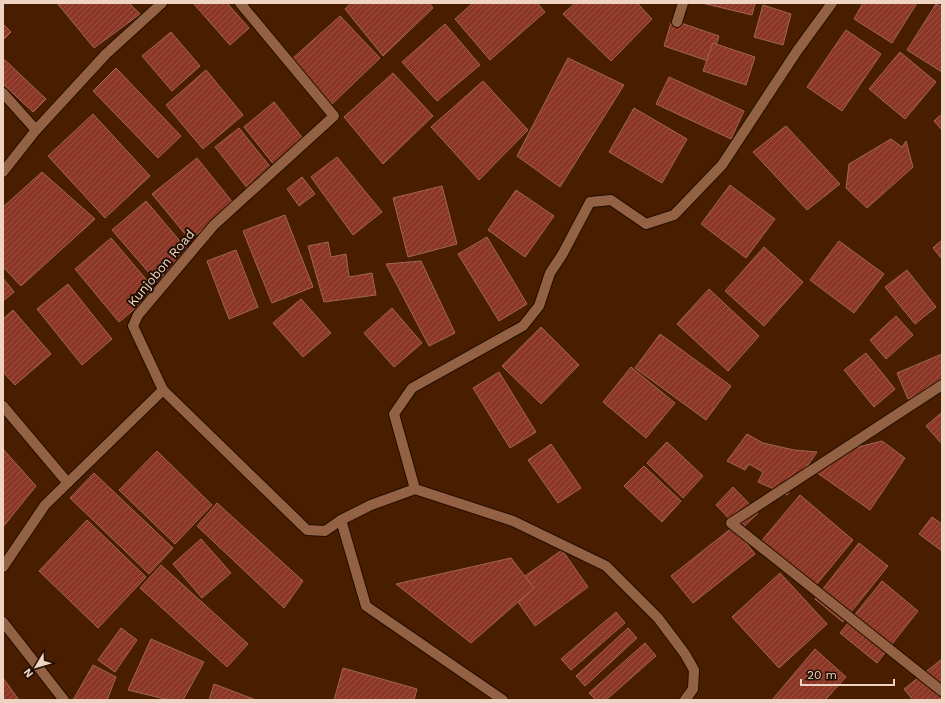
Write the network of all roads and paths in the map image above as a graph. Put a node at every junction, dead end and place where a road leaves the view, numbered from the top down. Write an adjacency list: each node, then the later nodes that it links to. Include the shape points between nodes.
1 (162, 3): 7 (street, via 106,54)
2 (240, 3): 10 (street, Kunjobon Road, via 334,116 214,226 138,315 133,326)
3 (683, 3): 5 (street)
4 (832, 3): 13 (street, via 722,165 674,215 646,224 611,200 590,202 550,273 539,306 523,326 412,388 394,414)
5 (677, 22)
6 (3, 93): 7 (street)
7 (36, 130): 8 (street)
8 (3, 172)
9 (942, 385): 17 (street, via 731,523)
10 (163, 390): 12 (street); 14 (street, via 307,530 325,531)
11 (3, 406): 12 (street)
12 (67, 482): 15 (street, via 45,505)
13 (414, 489): 14 (street, via 371,505); 20 (street, via 513,521 606,566 658,618 685,654 694,670 693,689)
14 (341, 520): 19 (street, via 366,606)
15 (3, 567)
16 (3, 622): 18 (street)
17 (942, 691)
18 (64, 700)
19 (503, 700)
20 (685, 700)

